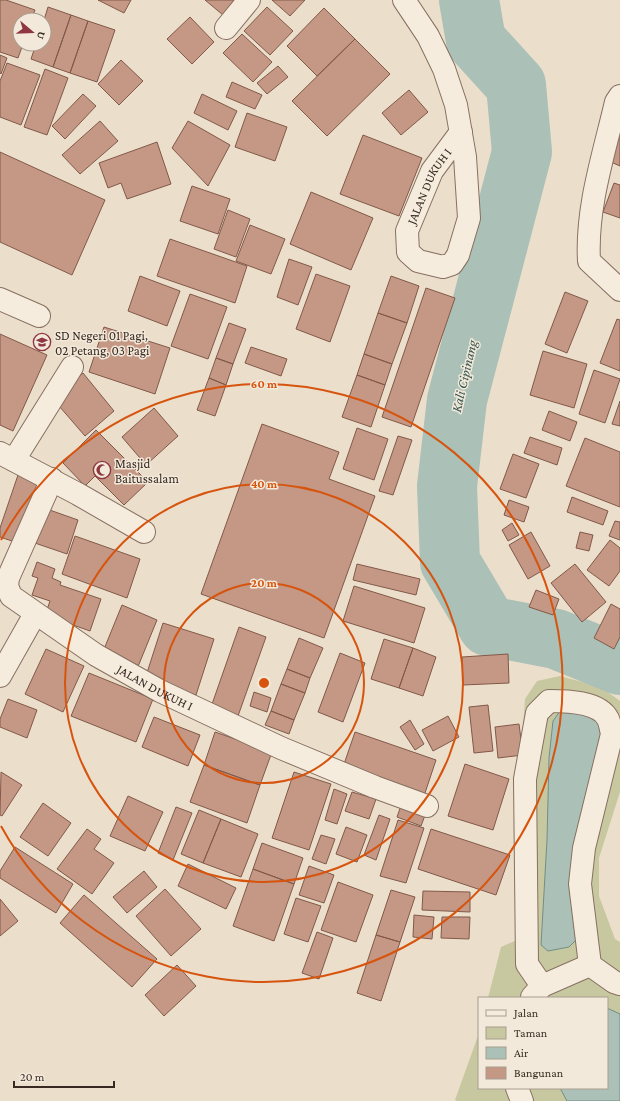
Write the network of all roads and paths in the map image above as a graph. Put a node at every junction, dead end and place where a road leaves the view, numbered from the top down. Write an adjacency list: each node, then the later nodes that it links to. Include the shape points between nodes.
1 (249, 0): 3 (street)
2 (404, 0): 5 (street, JALAN DUKUH I, via 428,36 444,69 456,105)
3 (226, 28)
4 (620, 96): 6 (street, via 616,102 597,179 588,239 588,261)
5 (460, 132): 5 (street, JALAN DUKUH I, via 465,157 469,218 458,255 452,264 443,267 418,261 408,252 407,231 432,171)
6 (620, 290)
7 (0, 299): 8 (street)
8 (39, 316)
9 (72, 367): 10 (street)
10 (7, 456): 11 (street)
11 (52, 479): 12 (street); 13 (street, JALAN DUKUH I, via 25,538 7,586 11,596)
12 (144, 532)
13 (35, 614): 14 (street); 15 (street, JALAN DUKUH I, via 130,675 202,712 375,787)
14 (0, 676)
15 (428, 806)
16 (590, 965): 17 (street); 18 (street); 18 (street, via 580,884 583,855 612,734 608,718 594,706 568,701 549,701 537,713 525,779 527,964)
17 (620, 984)
18 (537, 992)
19 (517, 1089): 20 (street)
20 (522, 1101)

